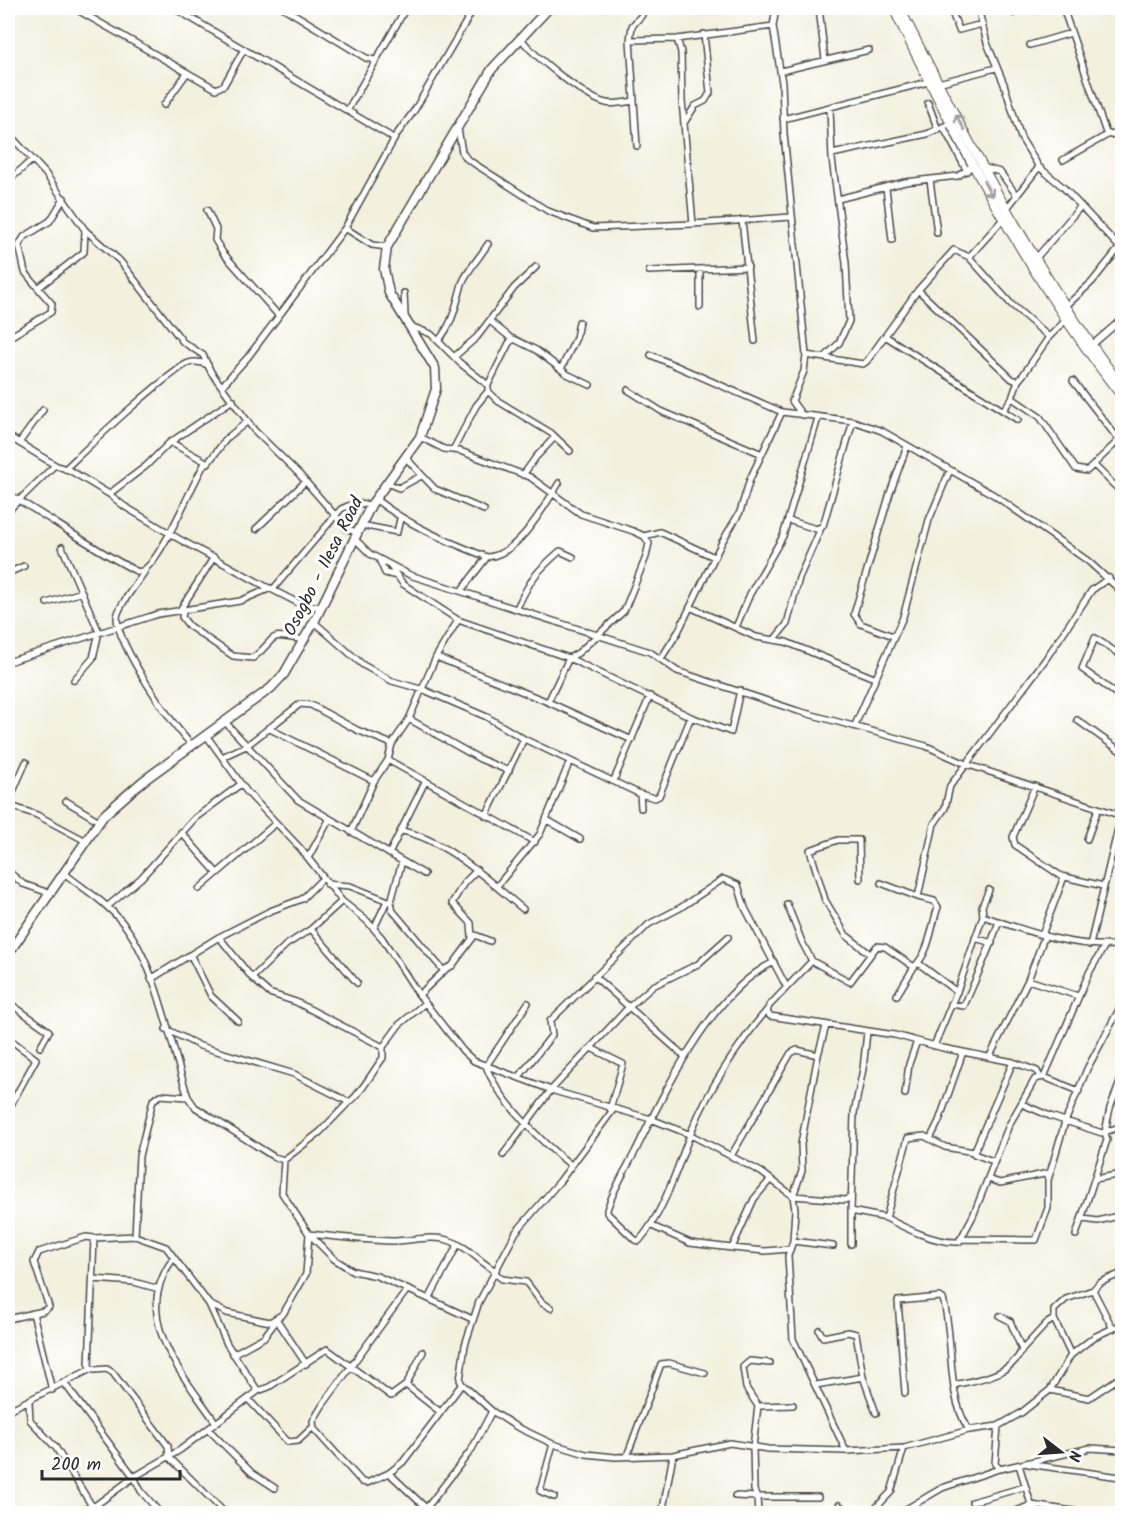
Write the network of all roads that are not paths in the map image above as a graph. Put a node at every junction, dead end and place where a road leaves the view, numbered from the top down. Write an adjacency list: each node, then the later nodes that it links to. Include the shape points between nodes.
1 (74, 8): 34 (street)
2 (174, 8): 17 (street)
3 (284, 8): 30 (street)
4 (401, 8): 30 (street, via 406,8)
5 (474, 8): 49 (street, via 414,111)
6 (549, 8): 24 (main road, Osogbo - Ilesa Road)
7 (640, 8): 26 (street, via 642,15 632,26)
8 (776, 8): 21 (street)
9 (819, 8): 31 (street)
10 (893, 8): 35 (main road)
11 (900, 8): 36 (main road)
12 (950, 8): 20 (street, via 959,30)
13 (978, 8): 20 (street)
14 (1023, 8): 18 (street)
15 (1063, 8): 22 (street)
16 (1119, 8): 19 (street)
17 (185, 10): 28 (street)
18 (1014, 13)
19 (1122, 15)
20 (982, 24): 32 (street)
21 (773, 26): 23 (street); 33 (street)
22 (1071, 33): 27 (street); 47 (street)
23 (704, 34): 25 (street); 43 (street, via 710,91)
24 (520, 37): 37 (street, via 544,64 596,100 608,104); 48 (main road, Osogbo - Ilesa Road, via 492,69)
25 (678, 39): 26 (street); 43 (street)
26 (630, 40): 37 (street)
27 (1030, 45)
28 (244, 49): 34 (street, via 219,89); 41 (street)
29 (868, 50): 31 (street)
30 (375, 60): 41 (street)
31 (825, 60): 33 (street)
32 (996, 68): 36 (street); 55 (street, via 1015,126)
33 (781, 71): 42 (street)
34 (186, 73): 39 (street)
35 (928, 82): 40 (street); 44 (main road)
36 (938, 83): 56 (main road, one-way to 36)
37 (634, 101): 50 (street)
38 (928, 103): 44 (street)
39 (164, 105)
40 (830, 108): 42 (street); 51 (street)
41 (347, 111): 49 (street)
42 (783, 119): 67 (street)
43 (684, 123): 70 (street)
44 (944, 127): 51 (street); 54 (main road); 57 (street)
45 (1122, 132): 47 (street)
46 (8, 133): 52 (street)
47 (1109, 134): 53 (street)
48 (456, 136): 70 (street, via 467,159 562,218 604,229); 76 (main road, Osogbo - Ilesa Road)
49 (394, 137): 71 (street)
50 (637, 146)
51 (832, 154): 63 (street)
52 (32, 160): 59 (street); 62 (street)
53 (1062, 160)
54 (975, 165): 57 (street); 68 (main road, one-way to 68)
55 (1040, 167): 61 (street); 64 (street)
56 (986, 168): 61 (street, via 1000,172); 65 (main road)
57 (967, 171): 58 (street)
58 (930, 180): 60 (street); 73 (street)
59 (8, 181)
60 (886, 188): 63 (street); 74 (street)
61 (1017, 196): 65 (street)
62 (64, 198): 72 (street); 84 (street, via 50,221 24,237 19,245 25,272)
63 (838, 199): 106 (street, via 849,321 839,343)
64 (1081, 206): 77 (street); 79 (street)
65 (1008, 207): 79 (main road)
66 (207, 210): 89 (street, via 223,253)
67 (791, 217): 69 (street); 104 (street)
68 (1004, 219): 78 (street); 92 (main road)
69 (742, 220): 70 (street); 81 (street)
70 (693, 224)
71 (345, 228): 76 (street, via 372,245); 89 (street)
72 (85, 230): 84 (street, via 84,252); 107 (street, via 120,261 183,342 201,353)
73 (938, 233)
74 (892, 240)
75 (488, 244): 100 (street, via 462,284 452,320)
76 (387, 247): 90 (main road, Osogbo - Ilesa Road, via 385,278 389,293)
77 (1121, 248): 87 (street)
78 (969, 257): 85 (street, via 954,250); 97 (street, via 1011,304)
79 (1037, 257): 87 (main road)
80 (536, 267): 93 (street, via 509,294)
81 (748, 267): 82 (street); 101 (street)
82 (700, 269): 83 (street); 88 (street)
83 (649, 271)
84 (38, 288): 98 (street, via 53,309)
85 (918, 290): 96 (street); 109 (street, via 1010,378)
86 (404, 293): 90 (street)
87 (1066, 306): 102 (main road)
88 (700, 307)
89 (279, 316): 112 (street)
90 (405, 316): 95 (main road, Osogbo - Ilesa Road)
91 (1122, 319): 102 (street)
92 (1066, 320): 97 (street); 116 (main road)
93 (491, 322): 99 (street); 105 (street)
94 (579, 322): 108 (street)
95 (413, 327): 100 (street); 130 (main road, Osogbo - Ilesa Road, via 433,361 437,377)
96 (885, 336): 106 (street, via 863,364); 120 (street)
97 (1050, 337): 109 (street)
98 (8, 338)
99 (512, 339): 108 (street, via 520,340); 114 (street)
100 (438, 341): 105 (street)
101 (755, 341)
102 (1092, 345): 113 (main road)
103 (651, 355): 122 (street)
104 (806, 355): 106 (street); 124 (street, via 792,401)
105 (454, 357): 114 (street)
106 (825, 357)
107 (208, 366): 112 (street); 143 (street, via 188,362 117,419)
108 (561, 369): 111 (street)
109 (1018, 381): 117 (street)
110 (1073, 381): 132 (street)
111 (590, 385)
112 (222, 386): 118 (street)
113 (1122, 386)
114 (488, 388): 131 (street); 136 (street)
115 (628, 390): 138 (street, via 661,411)
116 (1122, 397)
117 (1012, 398): 120 (street); 142 (street, via 1041,417 1076,468 1083,472)
118 (232, 400): 127 (street); 133 (street)
119 (1122, 404): 123 (street)
120 (1004, 409): 126 (street)
121 (43, 410): 134 (street)
122 (782, 412): 124 (street); 138 (street)
123 (1122, 412)
124 (802, 415): 125 (street)
125 (818, 418): 128 (street); 160 (street)
126 (1018, 420)
127 (248, 421): 140 (street, via 236,428 213,459); 147 (street)
128 (853, 421): 135 (street, via 882,431); 161 (street)
129 (8, 436): 134 (street)
130 (420, 436): 136 (street); 139 (main road, Osogbo - Ilesa Road)
131 (555, 437): 137 (street); 145 (street)
132 (1121, 439): 142 (street)
133 (172, 441): 140 (street); 152 (street)
134 (19, 443): 141 (street)
135 (907, 446): 144 (street); 193 (street, via 854,614 861,624)
136 (453, 450): 145 (street)
137 (570, 451)
138 (762, 454): 170 (street, via 740,512)
139 (405, 458): 146 (street); 148 (main road, Osogbo - Ilesa Road)
140 (205, 463): 164 (street)
141 (55, 465): 143 (street); 154 (street)
142 (1094, 465): 150 (street)
143 (65, 469): 152 (street)
144 (950, 470): 177 (street, via 994,495); 193 (street, via 929,520 903,617)
145 (523, 475): 153 (street, via 538,481)
146 (421, 476): 148 (street, via 399,488); 156 (street, via 435,489)
147 (305, 482): 158 (street); 162 (street)
148 (387, 483): 155 (main road, Osogbo - Ilesa Road)
149 (559, 483): 153 (street)
150 (1122, 493)
151 (8, 494): 154 (street)
152 (109, 494): 164 (street)
153 (552, 494): 165 (street, via 581,514); 168 (street, via 521,538 494,557)
154 (20, 500): 157 (street); 174 (street, via 134,570)
155 (373, 502): 158 (street, via 349,504); 159 (street); 163 (main road, Osogbo - Ilesa Road)
156 (484, 510)
157 (8, 511)
158 (334, 516): 163 (street, via 347,529); 178 (street)
159 (400, 519): 163 (street, via 397,532); 168 (street)
160 (788, 520): 161 (street); 189 (street)
161 (820, 528): 195 (street, via 799,578 787,624)
162 (256, 529)
163 (357, 532): 171 (street); 183 (main road, Osogbo - Ilesa Road)
164 (169, 533): 167 (street); 174 (street)
165 (644, 536): 170 (street, via 660,532); 192 (street, via 649,549 628,604)
166 (62, 547): 180 (street)
167 (214, 557): 178 (street); 186 (street)
168 (487, 557): 179 (street)
169 (573, 557): 185 (street, via 562,551 546,561)
170 (714, 557): 184 (street)
171 (379, 559): 172 (street); 176 (street, via 388,575)
172 (390, 565): 176 (street); 179 (street)
173 (24, 566): 175 (street)
174 (146, 570): 190 (street, via 118,611)
175 (8, 573)
176 (397, 576): 187 (street)
177 (1109, 578): 181 (street); 225 (street, via 1092,590)
178 (272, 588): 183 (street, via 300,604); 186 (street, via 240,601)
179 (461, 591): 185 (street)
180 (82, 592): 182 (street); 191 (street)
181 (1122, 592)
182 (47, 603)
183 (322, 606): 188 (main road, Osogbo - Ilesa Road)
184 (691, 606): 189 (street); 198 (street)
185 (517, 608): 192 (street)
186 (182, 610): 190 (street); 194 (street, via 189,626 239,659 253,658 276,636)
187 (458, 620): 197 (street); 199 (street)
188 (314, 621): 194 (main road, Osogbo - Ilesa Road); 203 (street, via 363,665 392,681)
189 (736, 627): 195 (street)
190 (120, 628): 191 (street); 218 (street, via 129,652 179,732)
191 (99, 632): 200 (street); 202 (street, via 93,658)
192 (597, 636): 198 (street); 199 (street)
193 (893, 636): 201 (street)
194 (304, 640): 211 (main road, Osogbo - Ilesa Road, via 271,688)
195 (774, 640): 201 (street)
196 (1122, 656): 206 (street, via 1095,638 1082,669)
197 (436, 657): 203 (street); 207 (street)
198 (662, 657): 204 (street, via 670,668)
199 (569, 658): 205 (street); 207 (street)
200 (8, 662)
201 (874, 678): 212 (street)
202 (74, 680)
203 (424, 690): 209 (street); 215 (street, via 488,717)
204 (740, 690): 208 (street, via 731,732); 212 (street, via 798,711)
205 (650, 696): 208 (street); 216 (street)
206 (1122, 698)
207 (548, 702): 216 (street)
208 (691, 717): 232 (street, via 659,796)
209 (409, 719): 217 (street); 226 (street)
210 (1077, 720): 220 (street)
211 (225, 722): 214 (main road, Osogbo - Ilesa Road); 219 (street)
212 (855, 725): 225 (street, via 926,746)
213 (268, 728): 217 (street, via 294,707 304,704); 219 (street); 228 (street)
214 (206, 735): 218 (main road, Osogbo - Ilesa Road); 221 (street)
215 (524, 739): 223 (street); 226 (street)
216 (632, 740): 227 (street)
217 (392, 744): 222 (street)
218 (192, 745): 241 (main road, Osogbo - Ilesa Road, via 116,803)
219 (246, 746): 221 (street); 239 (street, via 286,790)
220 (1122, 752)
221 (222, 757): 230 (street)
222 (387, 760): 228 (street); 229 (street)
223 (570, 761): 227 (street); 240 (street)
224 (26, 762): 234 (street)
225 (966, 764): 231 (street); 268 (street, via 950,786 945,808 934,824)
226 (508, 771): 237 (street)
227 (614, 780): 232 (street)
228 (374, 782): 245 (street)
229 (424, 782): 237 (street); 243 (street)
230 (241, 784): 242 (street); 244 (street, via 223,794)
231 (1035, 786): 236 (street); 258 (street, via 1013,842)
232 (639, 794): 235 (street)
233 (66, 801): 241 (street)
234 (8, 804): 248 (street)
235 (641, 808)
236 (1098, 808): 238 (street); 247 (street)
237 (486, 816): 249 (street)
238 (1122, 816): 264 (street)
239 (329, 820): 245 (street); 251 (street)
240 (547, 820): 246 (street); 249 (street)
241 (99, 821): 248 (main road, Osogbo - Ilesa Road)
242 (276, 823): 251 (street); 256 (street)
243 (402, 831): 250 (street); 253 (street)
244 (181, 832): 256 (street); 272 (street, via 141,878)
245 (351, 832): 250 (street)
246 (579, 839)
247 (1087, 839)
248 (84, 840): 255 (main road, Osogbo - Ilesa Road)
249 (535, 842): 263 (street)
250 (389, 854): 252 (street)
251 (308, 858): 259 (street)
252 (402, 861): 257 (street); 270 (street)
253 (477, 870): 263 (street); 281 (street, via 452,903 471,923)
254 (8, 872): 267 (street, via 23,884)
255 (63, 872): 267 (main road, Osogbo - Ilesa Road); 272 (street)
256 (217, 873): 265 (street)
257 (423, 874)
258 (1064, 877): 264 (street); 278 (street)
259 (323, 878): 262 (street); 280 (street, via 302,899)
260 (860, 879): 289 (street, via 859,840 838,840 810,850 825,900 846,935)
261 (881, 883): 268 (street)
262 (327, 884): 269 (street); 270 (street, via 350,886)
263 (497, 886): 273 (street)
264 (1103, 886): 285 (street)
265 (199, 889)
266 (989, 890): 274 (street, via 982,906)
267 (49, 893): 288 (main road, Osogbo - Ilesa Road)
268 (918, 897): 293 (street, via 934,901 938,907 926,948)
269 (342, 901): 276 (street); 277 (street)
270 (389, 902): 276 (street); 294 (street, via 397,917)
271 (787, 904): 291 (street)
272 (108, 906): 297 (street, via 137,944)
273 (523, 909)
274 (983, 916): 275 (street); 282 (street)
275 (999, 921): 278 (street); 284 (street)
276 (374, 928): 302 (street)
277 (311, 929): 296 (street, via 286,945); 299 (street)
278 (1043, 935): 285 (street); 298 (street)
279 (728, 937): 310 (street, via 698,964 652,986)
280 (219, 938): 290 (street); 296 (street)
281 (472, 938): 283 (street, via 479,935); 294 (street)
282 (975, 938): 284 (street); 301 (street)
283 (490, 941)
284 (992, 943): 308 (street, via 964,1006)
285 (1090, 945): 287 (street)
286 (1122, 945): 287 (street)
287 (1104, 946): 304 (street)
288 (8, 954)
289 (870, 954): 291 (street, via 850,982); 293 (street, via 882,946)
290 (191, 956): 297 (street); 312 (street, via 211,996)
291 (812, 961): 300 (street)
292 (774, 962): 295 (street, via 745,908 738,885 723,879 649,924); 300 (street); 324 (street, via 741,984)
293 (916, 965): 301 (street); 303 (street)
294 (445, 970): 302 (street)
295 (594, 976): 310 (street); 328 (street, via 550,1021 552,1035)
296 (252, 978): 320 (street, via 269,993 296,1002)
297 (152, 979): 314 (street)
298 (1028, 980): 304 (street); 325 (street)
299 (357, 983)
300 (786, 986): 311 (street)
301 (957, 992): 308 (street)
302 (419, 995): 307 (street)
303 (897, 995)
304 (1078, 996): 329 (street)
305 (8, 1002): 319 (street, via 49,1031)
306 (528, 1002): 327 (street)
307 (425, 1003): 320 (street, via 399,1025); 327 (street, via 463,1051)
308 (951, 1004): 318 (street)
309 (1122, 1004): 332 (street)
310 (628, 1008): 321 (street); 324 (street)
311 (767, 1010): 313 (street, via 770,1016); 344 (street, via 735,1052)
312 (238, 1021)
313 (826, 1026): 315 (street); 323 (street)
314 (166, 1029): 334 (street); 335 (street, via 200,1046 294,1074)
315 (867, 1032): 317 (street); 358 (street, via 854,1113)
316 (8, 1038): 338 (street, via 36,1058)
317 (917, 1041): 318 (street); 333 (street)
318 (934, 1046): 322 (street)
319 (40, 1047)
320 (383, 1047): 335 (street, via 383,1059)
321 (591, 1048): 331 (street); 337 (street, via 623,1064)
322 (963, 1052): 325 (street); 345 (street)
323 (818, 1055): 348 (street, via 797,1050 791,1053); 357 (street, via 801,1144 804,1161)
324 (684, 1056): 339 (street)
325 (990, 1056): 326 (street)
326 (1013, 1062): 329 (street, via 1037,1071); 346 (street)
327 (486, 1066): 328 (street); 341 (street, via 489,1077)
328 (519, 1077): 331 (street)
329 (1042, 1077): 332 (street); 336 (street, via 1035,1079)
330 (1122, 1077): 343 (street)
331 (551, 1090): 337 (street); 341 (street)
332 (1079, 1091): 340 (street)
333 (905, 1094)
334 (188, 1097): 349 (street, via 209,1118); 366 (street, via 161,1095 153,1100 139,1156)
335 (349, 1102): 349 (street, via 320,1132)
336 (1022, 1104): 340 (street); 350 (street)
337 (612, 1109): 339 (street); 351 (street)
338 (8, 1110)
339 (651, 1119): 344 (street); 363 (street, via 607,1213 637,1241)
340 (1065, 1122): 343 (street); 352 (street)
341 (525, 1124): 347 (street); 351 (street)
342 (1122, 1126): 343 (street)
343 (1105, 1132): 355 (street, via 1107,1140)
344 (691, 1135): 348 (street); 363 (street)
345 (930, 1139): 346 (street); 361 (street, via 908,1138)
346 (974, 1152): 350 (street)
347 (503, 1155)
348 (730, 1156): 356 (street)
349 (284, 1160): 364 (street, via 282,1193)
350 (993, 1161): 354 (street)
351 (571, 1165): 376 (street, via 516,1232)
352 (1049, 1173): 354 (street, via 1000,1183); 368 (street, via 1048,1208 1036,1240)
353 (1122, 1174): 355 (street)
354 (988, 1179): 368 (street)
355 (1095, 1179): 362 (street)
356 (770, 1180): 357 (street); 373 (street, via 754,1199)
357 (793, 1196): 358 (street, via 845,1200); 369 (street)
358 (851, 1197): 359 (street)
359 (852, 1211): 361 (street); 371 (street)
360 (1122, 1215): 362 (street, via 1098,1221)
361 (886, 1218): 368 (street, via 950,1243)
362 (1083, 1219): 365 (street)
363 (652, 1226): 373 (street, via 690,1243)
364 (309, 1234): 370 (street, via 357,1240 441,1238); 380 (street, via 347,1268); 390 (street, via 306,1274)
365 (1076, 1235)
366 (135, 1236): 367 (street); 375 (street, via 166,1247)
367 (94, 1238): 378 (street); 385 (street, via 86,1236 36,1254 34,1262 49,1306 48,1310)
368 (960, 1239)
369 (793, 1241): 372 (street); 374 (street)
370 (458, 1244): 376 (street); 382 (street)
371 (851, 1244)
372 (833, 1246)
373 (732, 1248): 374 (street)
374 (789, 1248): 408 (street, via 793,1339)
375 (173, 1260): 379 (street); 383 (street)
376 (494, 1271): 384 (street, via 502,1279 526,1282 542,1303); 388 (street)
377 (1122, 1273): 381 (street, via 1100,1282)
378 (93, 1279): 379 (street, via 134,1282); 401 (street, via 88,1357)
379 (159, 1289): 422 (street, via 158,1329)
380 (408, 1290): 382 (street); 400 (street)
381 (1093, 1290): 389 (street, via 1066,1299 1054,1310); 392 (street)
382 (429, 1299): 388 (street)
383 (209, 1304): 390 (street, via 227,1313 267,1322); 396 (street)
384 (551, 1308)
385 (33, 1313): 387 (street); 410 (street)
386 (1000, 1316): 394 (street, via 1010,1321)
387 (8, 1319)
388 (472, 1319): 406 (street, via 462,1361)
389 (1054, 1319): 394 (street); 397 (street)
390 (277, 1320): 396 (street, via 264,1337); 399 (street)
391 (1122, 1324): 392 (street)
392 (1113, 1329): 397 (street, via 1086,1342)
393 (819, 1330): 404 (street, via 823,1337 856,1334)
394 (1022, 1350): 409 (street, via 1007,1368 990,1377)
395 (423, 1352): 407 (street)
396 (233, 1354): 412 (street)
397 (1071, 1355): 411 (street)
398 (770, 1362): 417 (street, via 750,1361 743,1367 746,1388)
399 (306, 1364): 400 (street, via 327,1349); 412 (street)
400 (354, 1366): 407 (street, via 387,1395); 424 (street, via 322,1406)
401 (91, 1370): 405 (street); 434 (street, via 107,1369 113,1373 168,1446)
402 (705, 1373): 433 (street, via 661,1364)
403 (1122, 1376): 411 (street, via 1089,1398)
404 (863, 1377): 408 (street); 421 (street)
405 (64, 1384): 410 (street); 439 (street)
406 (462, 1384): 419 (street); 420 (street)
407 (406, 1385): 419 (street)
408 (816, 1385): 431 (street)
409 (954, 1385): 413 (street, via 943,1299 900,1299 897,1303); 426 (street, via 957,1407)
410 (52, 1390): 415 (street)
411 (1050, 1390): 423 (street, via 1034,1406)
412 (258, 1391): 414 (street)
413 (905, 1393)
414 (248, 1399): 422 (street); 424 (street, via 288,1442 298,1441)
415 (29, 1402): 418 (street); 450 (street, via 30,1420 56,1448)
416 (793, 1405): 417 (street)
417 (758, 1406): 428 (street)
418 (9, 1410)
419 (439, 1411): 438 (street, via 415,1447)
420 (492, 1411): 427 (street); 451 (street, via 472,1449)
421 (876, 1413)
422 (216, 1423): 425 (street)
423 (998, 1426): 426 (street); 437 (street, via 995,1464)
424 (312, 1427): 438 (street, via 362,1482)
425 (208, 1429): 434 (street); 442 (street, via 252,1473)
426 (969, 1430): 429 (street)
427 (553, 1444): 433 (street, via 586,1454); 444 (street, via 540,1491)
428 (753, 1447): 431 (street); 432 (street, via 730,1443); 445 (street)
429 (904, 1449): 431 (street); 459 (street, via 891,1492)
430 (1122, 1450): 435 (street, via 1090,1448)
431 (846, 1451)
432 (673, 1455): 433 (street); 456 (street)
433 (627, 1456)
434 (169, 1457): 439 (street); 454 (street)
435 (1026, 1464): 436 (street); 440 (street)
436 (1019, 1465): 437 (street); 441 (street)
437 (999, 1468): 460 (street, via 942,1488)
438 (389, 1473): 451 (street)
439 (134, 1477): 450 (street); 453 (street)
440 (1120, 1477)
441 (1024, 1486): 447 (street); 449 (street)
442 (275, 1488)
443 (735, 1496): 445 (street)
444 (554, 1497)
445 (757, 1497): 446 (street); 457 (street)
446 (818, 1497)
447 (972, 1502)
448 (839, 1505): 458 (street)
449 (1031, 1505): 461 (street); 462 (street); 463 (street)
450 (92, 1506): 452 (street)
451 (425, 1507): 455 (street)
452 (73, 1514)
453 (161, 1514)
454 (226, 1514)
455 (422, 1514)
456 (662, 1514)
457 (758, 1514)
458 (853, 1514)
459 (870, 1514)
460 (898, 1514)
461 (1009, 1514)
462 (1034, 1514)
463 (1094, 1514)

